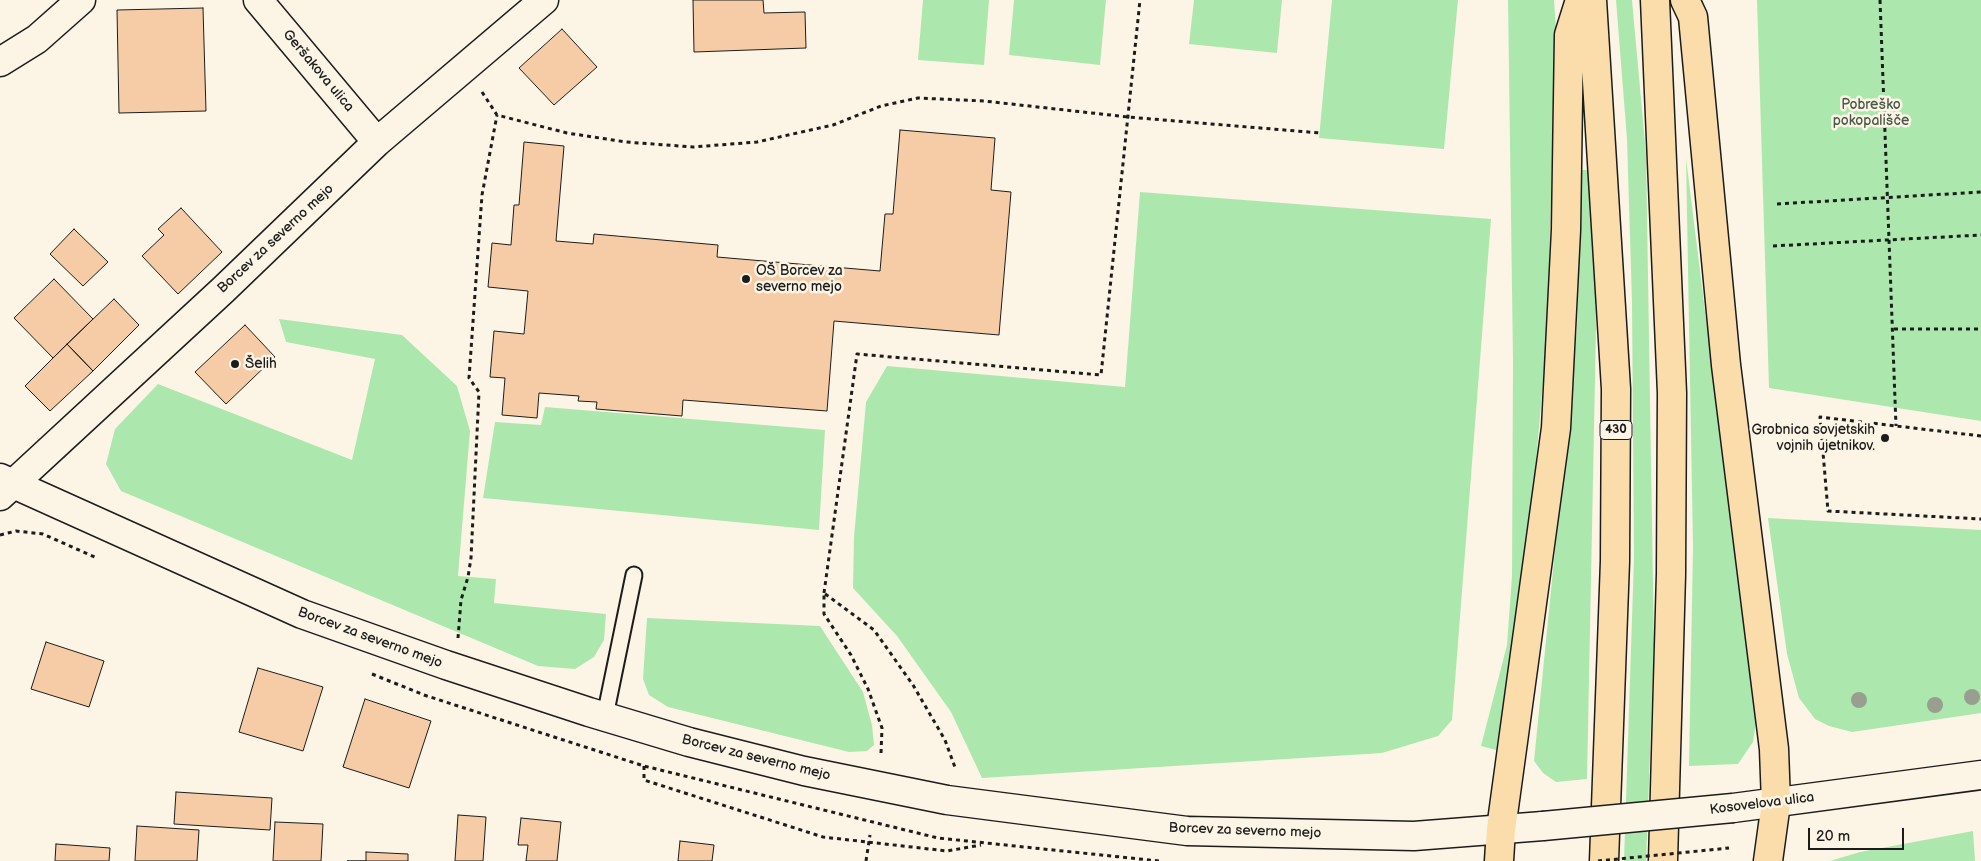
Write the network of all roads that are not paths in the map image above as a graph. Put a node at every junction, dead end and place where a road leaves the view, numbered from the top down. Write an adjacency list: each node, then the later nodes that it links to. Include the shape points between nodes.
1 (81, 0): 8 (street, via 38,39)
2 (258, 0): 9 (street, Geršakova ulica)
3 (544, 0): 9 (street, Borcev za severno mejo)
4 (1580, 0): 16 (highway, via 1569,35 1566,230 1556,428)
5 (1592, 0): 18 (highway, 430, via 1616,389 1615,561)
6 (1655, 0): 19 (highway, via 1672,393)
7 (1685, 0): 14 (highway, via 1693,17 1726,365 1774,749)
8 (0, 62)
9 (377, 142): 10 (street, Borcev za severno mejo)
10 (4, 486): 12 (street, Borcev za severno mejo, via 302,614)
11 (634, 575): 12 (lane)
12 (605, 716): 16 (street, Borcev za severno mejo, via 689,742 804,771 947,800 1071,817 1187,831 1414,836)
13 (1981, 775): 14 (street, Kosovelova ulica)
14 (1776, 803): 15 (street, Kosovelova ulica, bridge); 20 (highway)
15 (1543, 826): 16 (street, Borcev za severno mejo)
16 (1501, 829): 17 (highway)
17 (1499, 861)
18 (1604, 861)
19 (1664, 861)
20 (1768, 861)

